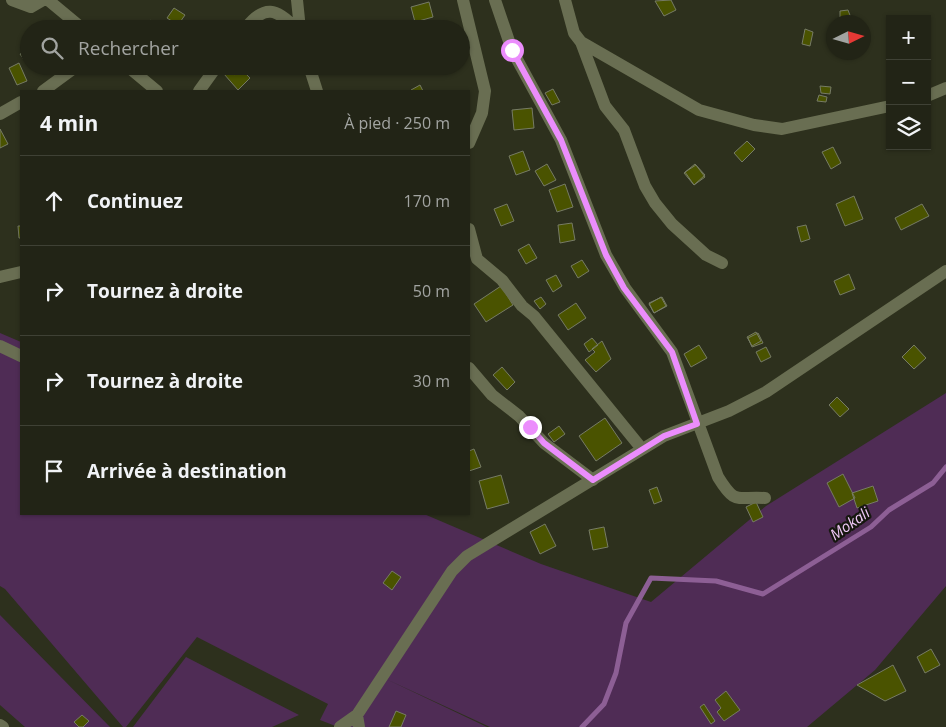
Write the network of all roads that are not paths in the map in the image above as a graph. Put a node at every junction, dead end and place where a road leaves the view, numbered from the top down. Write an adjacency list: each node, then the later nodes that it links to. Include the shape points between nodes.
1 (12, 0): 6 (street, via 31,7 48,0)
2 (297, 0): 9 (street)
3 (463, 0): 10 (street)
4 (495, 0): 35 (street, via 512,50 561,140 606,255 624,288 672,352)
5 (565, 0): 12 (street, via 574,33)
6 (72, 20)
7 (253, 20): 8 (street, via 263,12 275,12)
8 (287, 20)
9 (299, 20)
10 (468, 20)
11 (470, 29): 26 (street, via 485,91 482,113)
12 (581, 42): 24 (street, via 699,110 754,125 782,129); 28 (street, via 605,106 624,130 645,186 655,203 706,255)
13 (65, 75): 18 (street)
14 (138, 75): 19 (street)
15 (211, 75): 20 (street)
16 (312, 75): 21 (street)
17 (946, 88): 22 (street)
18 (44, 90)
19 (156, 90)
20 (200, 90)
21 (317, 90)
22 (931, 94)
23 (20, 103): 25 (street)
24 (886, 107)
25 (0, 114)
26 (470, 141)
27 (470, 233): 36 (street, via 477,259 502,280 508,291 534,316)
28 (722, 263)
29 (946, 271): 35 (street, via 766,392)
30 (20, 272): 31 (street)
31 (0, 276)
32 (0, 346): 33 (street)
33 (20, 356)
34 (470, 369): 37 (street, via 492,395 519,416 544,443)
35 (697, 424): 36 (street, via 664,436); 38 (street, via 725,491 736,498)
36 (642, 449): 37 (street)
37 (593, 480): 39 (street, via 483,545 452,571)
38 (765, 498)
39 (358, 721): 40 (street)
40 (340, 727)

